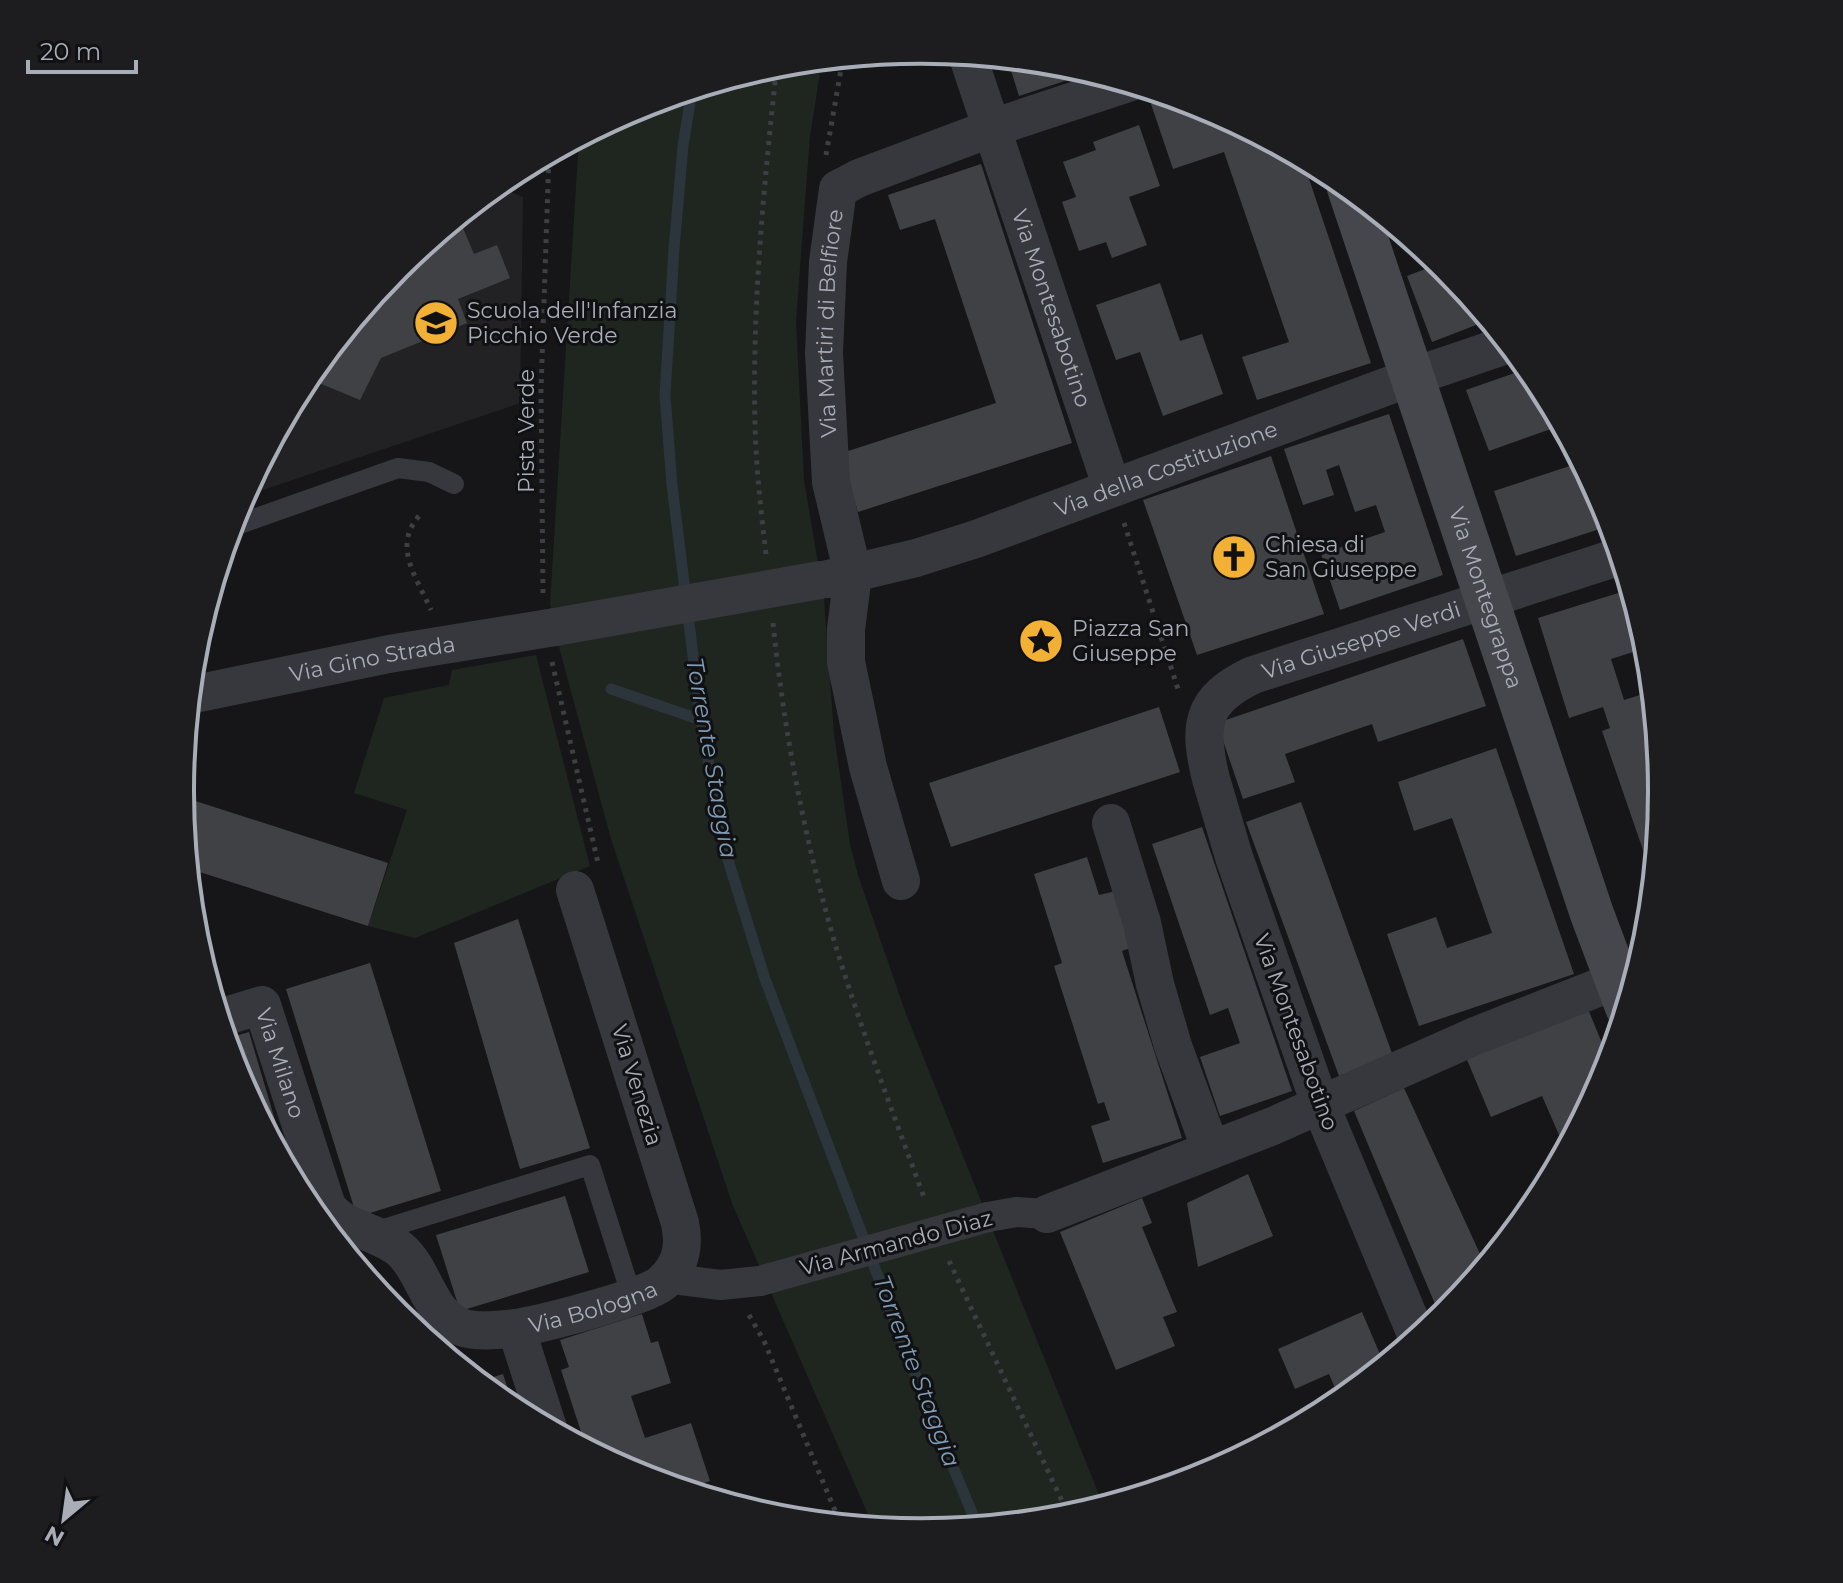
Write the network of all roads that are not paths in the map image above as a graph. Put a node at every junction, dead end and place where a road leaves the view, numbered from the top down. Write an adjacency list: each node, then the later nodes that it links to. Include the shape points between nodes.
1 (971, 66): 3 (street, Via Montesabotino)
2 (1110, 89): 3 (street, Via Martiri di Belfiore)
3 (992, 128): 8 (street, Via Montesabotino); 11 (street, Via Martiri di Belfiore, via 838,189 824,353)
4 (1356, 208): 6 (main road, Via Montegrappa)
5 (1498, 348): 6 (street, Via della Costituzione)
6 (1412, 377): 8 (street, Via della Costituzione); 12 (main road, Via Montegrappa)
7 (454, 484): 9 (lane, via 429,472 398,468)
8 (1112, 488): 11 (street, Via della Costituzione, via 976,539)
9 (246, 522)
10 (1610, 559): 12 (street, Via Giuseppe Verdi)
11 (836, 577): 13 (street, Via della Costituzione, bridge); 17 (street, via 846,662 868,767)
12 (1488, 598): 15 (street, Via Giuseppe Verdi, via 1253,675); 19 (main road, Via Montegrappa)
13 (549, 612): 14 (street, Via Gino Strada, via 445,644)
14 (201, 693)
15 (1193, 706): 22 (street, Via Montesabotino, via 1221,815)
16 (1111, 823): 23 (street, via 1166,1025)
17 (901, 881)
18 (575, 890): 26 (street, Via Venezia, via 680,1223 682,1253)
19 (1624, 979)
20 (1622, 988): 22 (street, Via Armando Diaz, via 1475,1036)
21 (230, 1015): 25 (street, Via Milano, via 262,1005)
22 (1320, 1104): 23 (street, Via Armando Diaz); 28 (street, Via Montesabotino)
23 (1211, 1150): 24 (street, Via Armando Diaz)
24 (1047, 1214): 26 (street, Via Armando Diaz, bridge, via 988,1217 760,1281 720,1285)
25 (346, 1228): 27 (lane, via 590,1165); 29 (street, Via Bologna, via 400,1250 450,1321 468,1329)
26 (666, 1278): 27 (street, Via Bologna)
27 (632, 1297): 29 (street, Via Bologna)
28 (1413, 1327)
29 (516, 1328): 30 (street)
30 (543, 1413)

